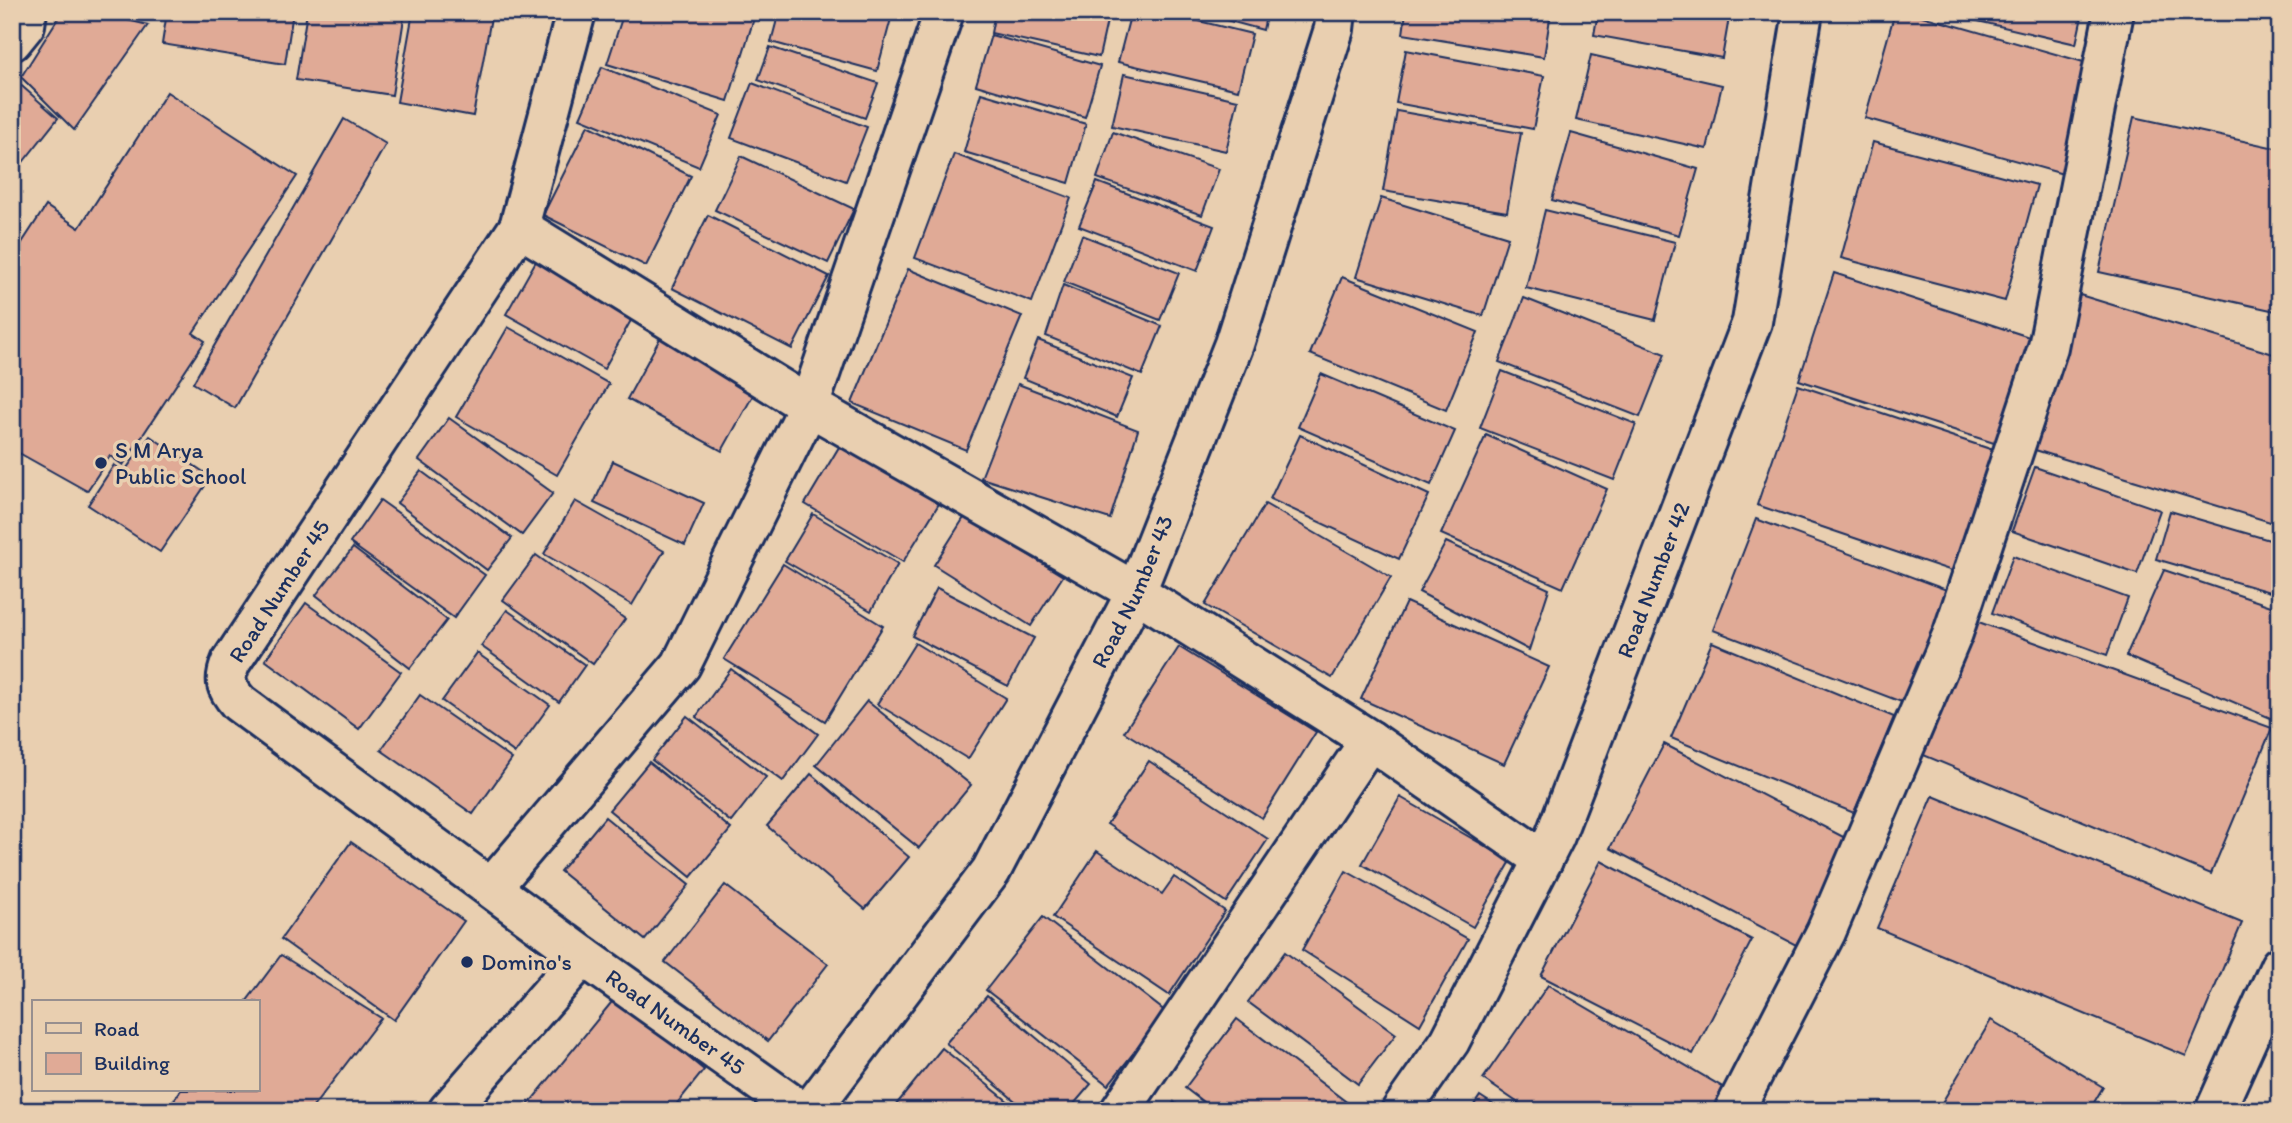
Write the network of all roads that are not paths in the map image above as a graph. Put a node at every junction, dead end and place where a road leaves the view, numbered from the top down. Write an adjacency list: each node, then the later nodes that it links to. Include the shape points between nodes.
1 (27, 12): 7 (street, via 25,25)
2 (576, 12): 8 (street, Road Number 45)
3 (944, 12): 9 (street)
4 (1336, 12): 10 (street, Road Number 43, via 1234,344)
5 (1803, 12): 12 (street, Road Number 42, via 1752,322)
6 (2114, 12): 21 (street, via 2048,346 1954,633 1826,932)
7 (12, 41)
8 (519, 227): 9 (street); 13 (street, Road Number 45, via 225,677 227,689 239,704)
9 (809, 406): 10 (street); 13 (street, via 681,665)
10 (1136, 592): 11 (street); 18 (street, Road Number 43, via 991,871)
11 (1370, 740): 12 (street); 19 (street)
12 (1543, 860): 20 (street, Road Number 42, via 1450,1041)
13 (492, 887): 14 (street, Road Number 45)
14 (583, 956): 16 (street); 17 (street, Road Number 45)
15 (2280, 967): 22 (street)
16 (448, 1111)
17 (801, 1111)
18 (810, 1111)
19 (1121, 1111)
20 (1401, 1111)
21 (1734, 1111)
22 (2215, 1111)

